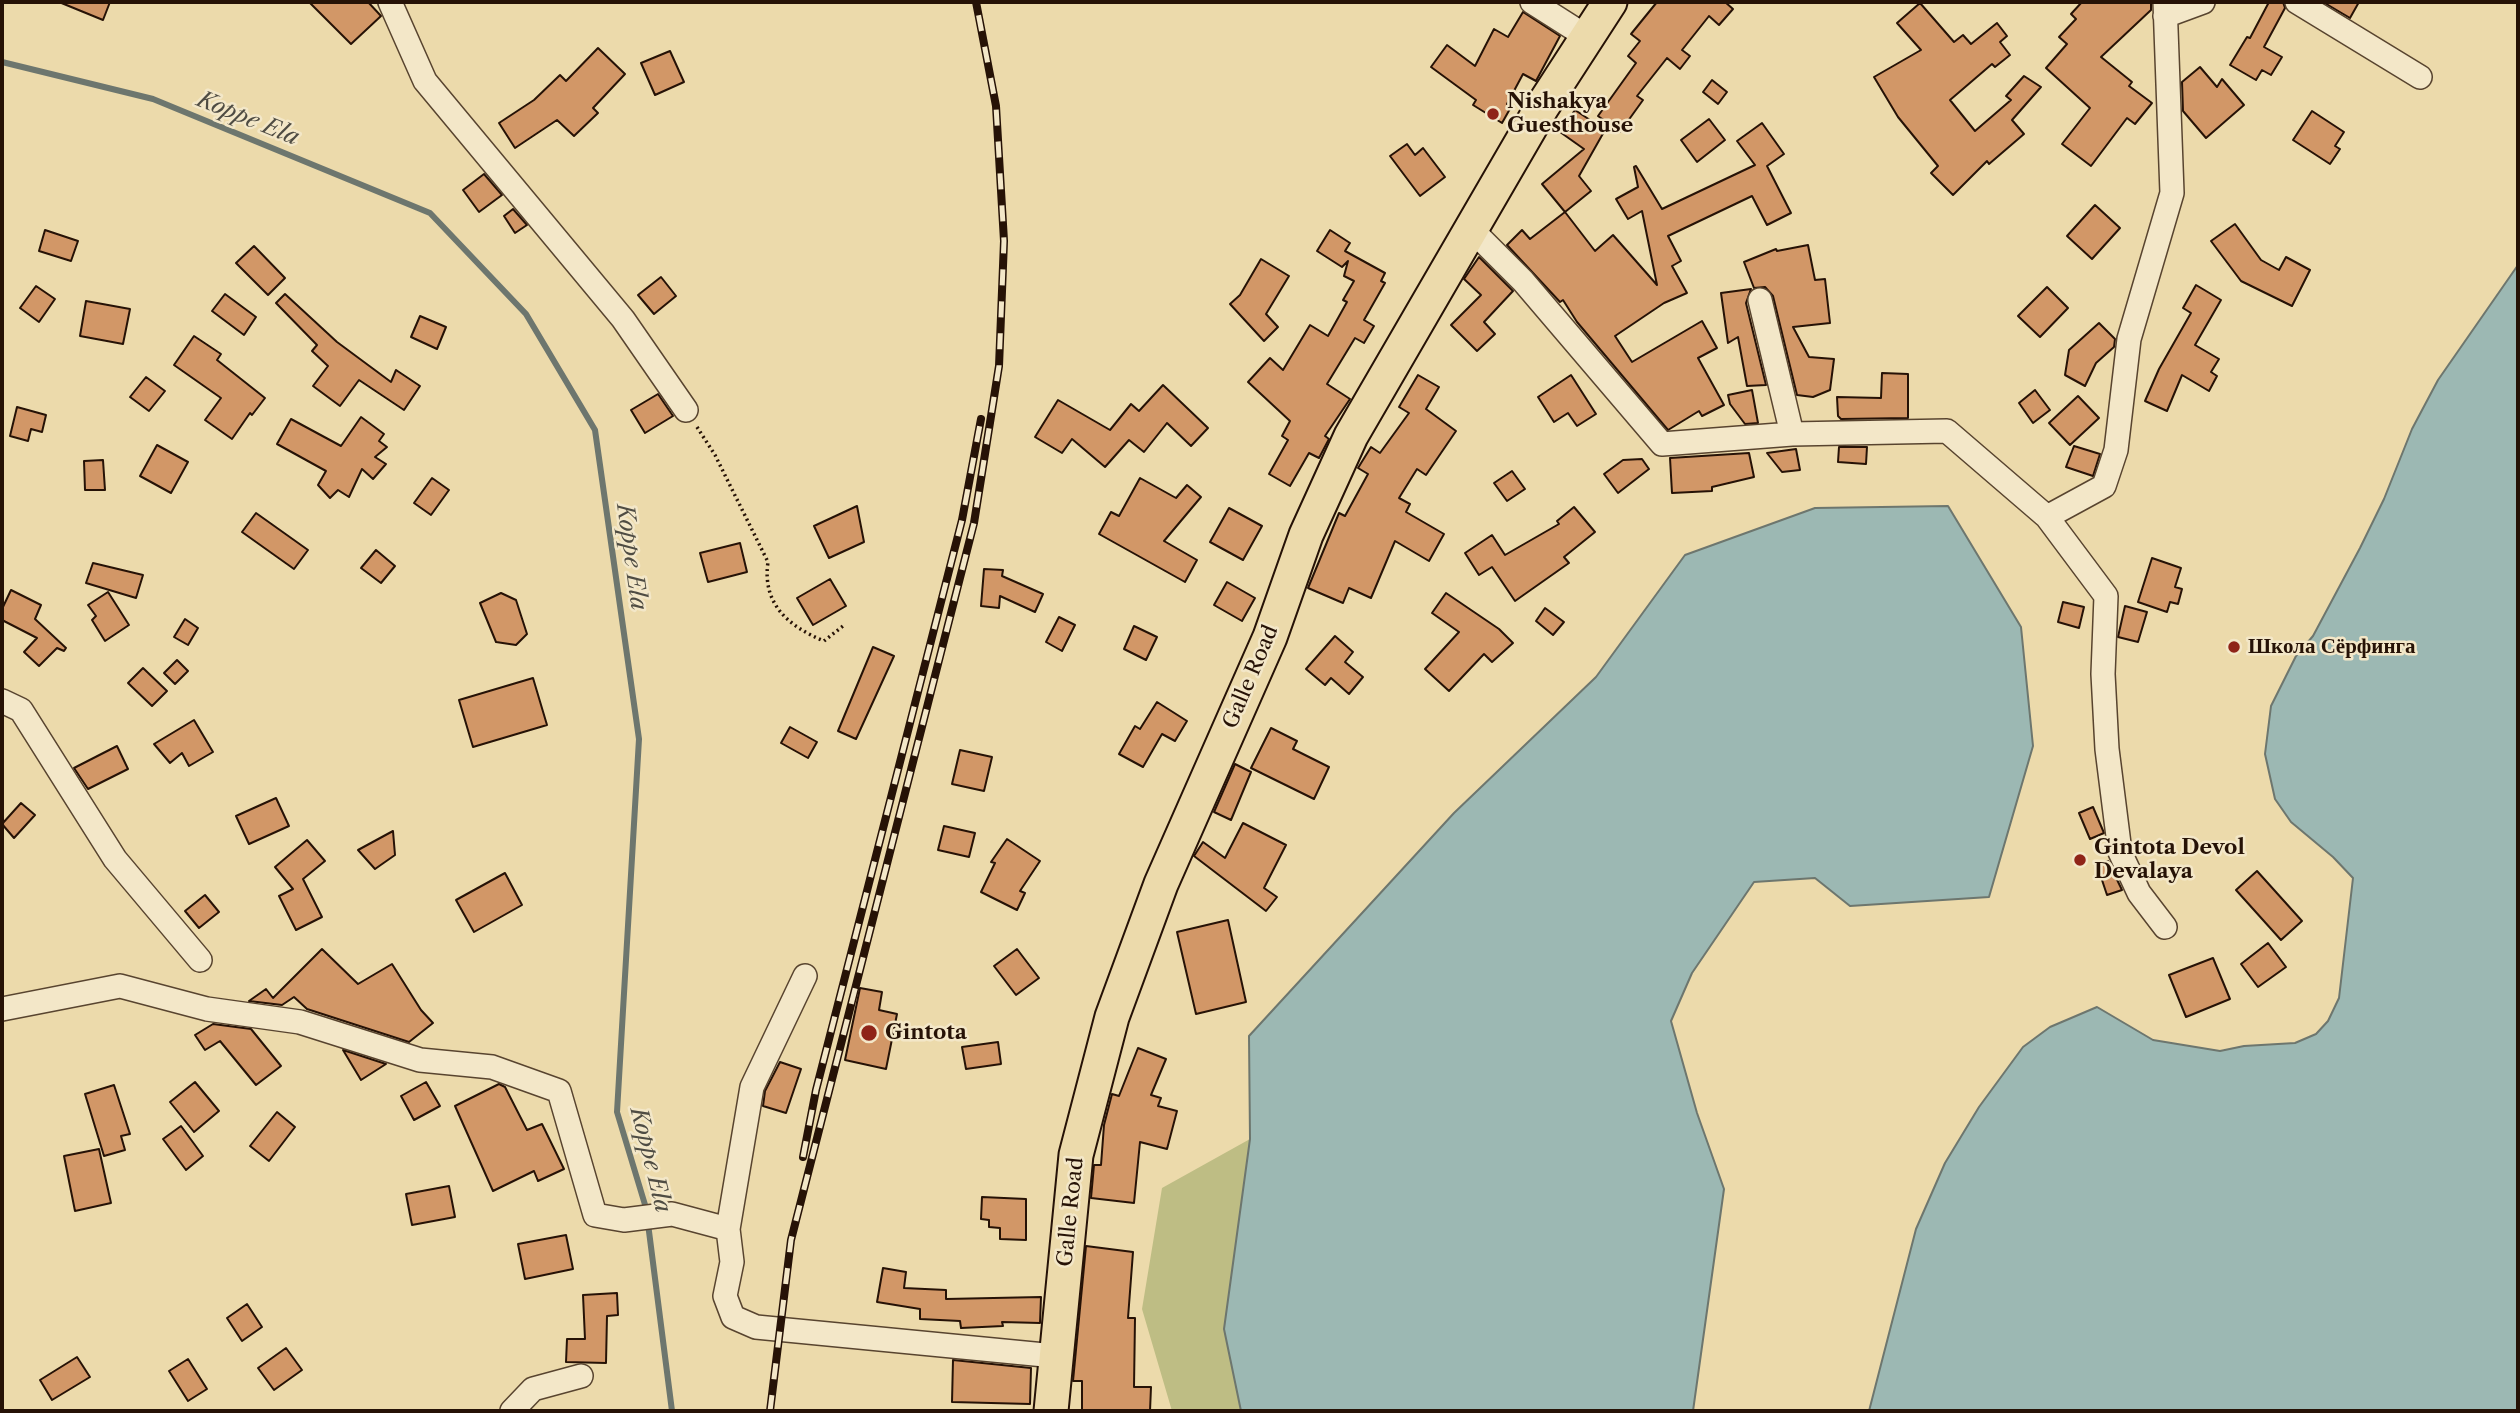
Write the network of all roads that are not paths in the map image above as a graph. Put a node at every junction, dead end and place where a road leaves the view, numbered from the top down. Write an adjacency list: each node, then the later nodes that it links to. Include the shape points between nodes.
1 (390, 2): 11 (street, via 425,81 622,319)
2 (1532, 2): 7 (street)
3 (1610, 2): 7 (highway, Galle Road)
4 (2203, 2): 6 (street)
5 (2297, 2): 8 (street)
6 (2165, 9): 13 (street, via 2172,193 2129,339 2116,450 2104,486)
7 (1587, 37): 9 (highway, Galle Road)
8 (2420, 77)
9 (1471, 229): 12 (street, via 1523,281 1662,444); 20 (highway, Galle Road, via 1350,436 1306,535 1270,636 1152,908 1112,1017 1076,1155)
10 (1760, 300): 12 (street)
11 (686, 410)
12 (1792, 434): 13 (street, via 1947,431)
13 (2047, 516): 15 (street, via 2106,596 2102,674 2120,852 2138,893)
14 (2, 701): 16 (street, via 21,710 115,859)
15 (2165, 927)
16 (200, 960)
17 (806, 976): 19 (street, via 752,1087)
18 (2, 1009): 19 (street, via 120,986 207,1009 300,1022 420,1060 492,1067 559,1091 595,1215 624,1220 672,1214)
19 (728, 1229): 20 (street, via 732,1262 725,1296 733,1317 756,1328)
20 (1055, 1356): 23 (highway, Galle Road)
21 (581, 1376): 22 (street, via 533,1389)
22 (512, 1411)
23 (1051, 1411)

